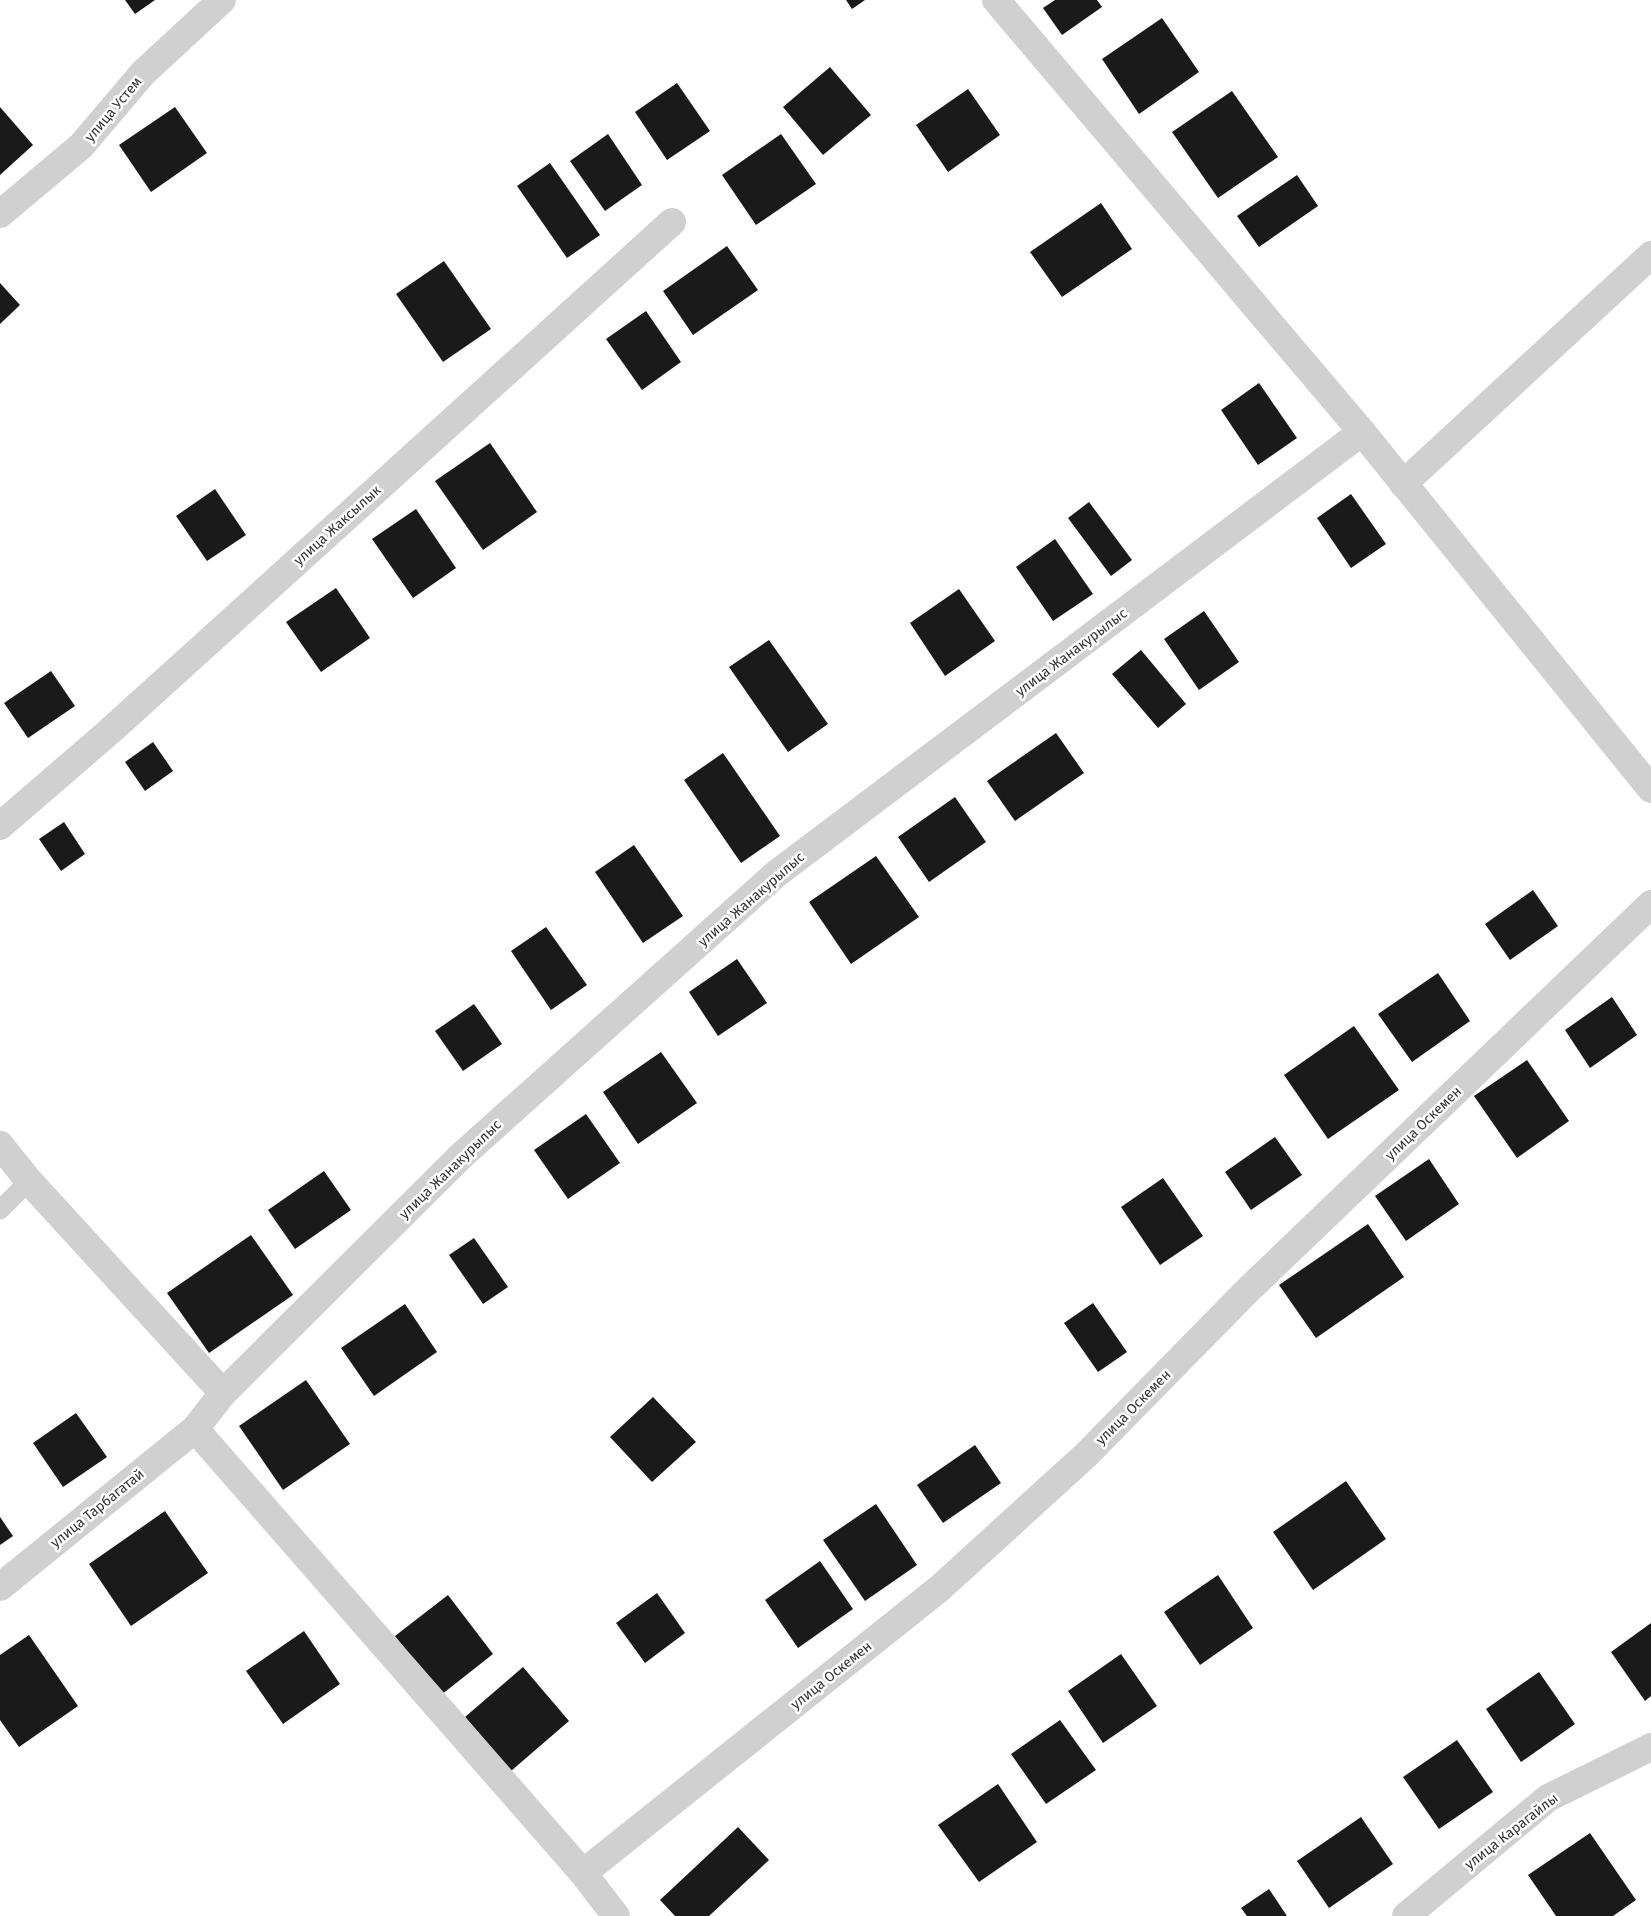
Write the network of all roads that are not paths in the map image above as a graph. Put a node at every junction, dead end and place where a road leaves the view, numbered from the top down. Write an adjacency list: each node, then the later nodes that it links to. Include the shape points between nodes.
1 (222, 0): 3 (street, улица Устем, via 143,72 81,146)
2 (996, 0): 6 (street)
3 (0, 214)
4 (672, 222): 9 (street, улица Жаксылык, via 118,724)
5 (1651, 256): 7 (street)
6 (1362, 432): 7 (street); 14 (street, улица Жанакурылыс, via 776,874 461,1156)
7 (1403, 484): 8 (street)
8 (1651, 789)
9 (0, 826)
10 (1651, 904): 18 (street, улица Оскемен, via 1246,1292 1086,1455 940,1588)
11 (0, 1145): 12 (street)
12 (29, 1181): 13 (lane); 14 (street)
13 (0, 1210)
14 (223, 1392): 15 (street, улица Жанакурылыс)
15 (195, 1429): 16 (street, улица Тарбагатай); 18 (street)
16 (0, 1587)
17 (1651, 1747): 20 (street, улица Карагайлы, via 1548,1798)
18 (583, 1873): 19 (street)
19 (616, 1916)
20 (1406, 1916)

